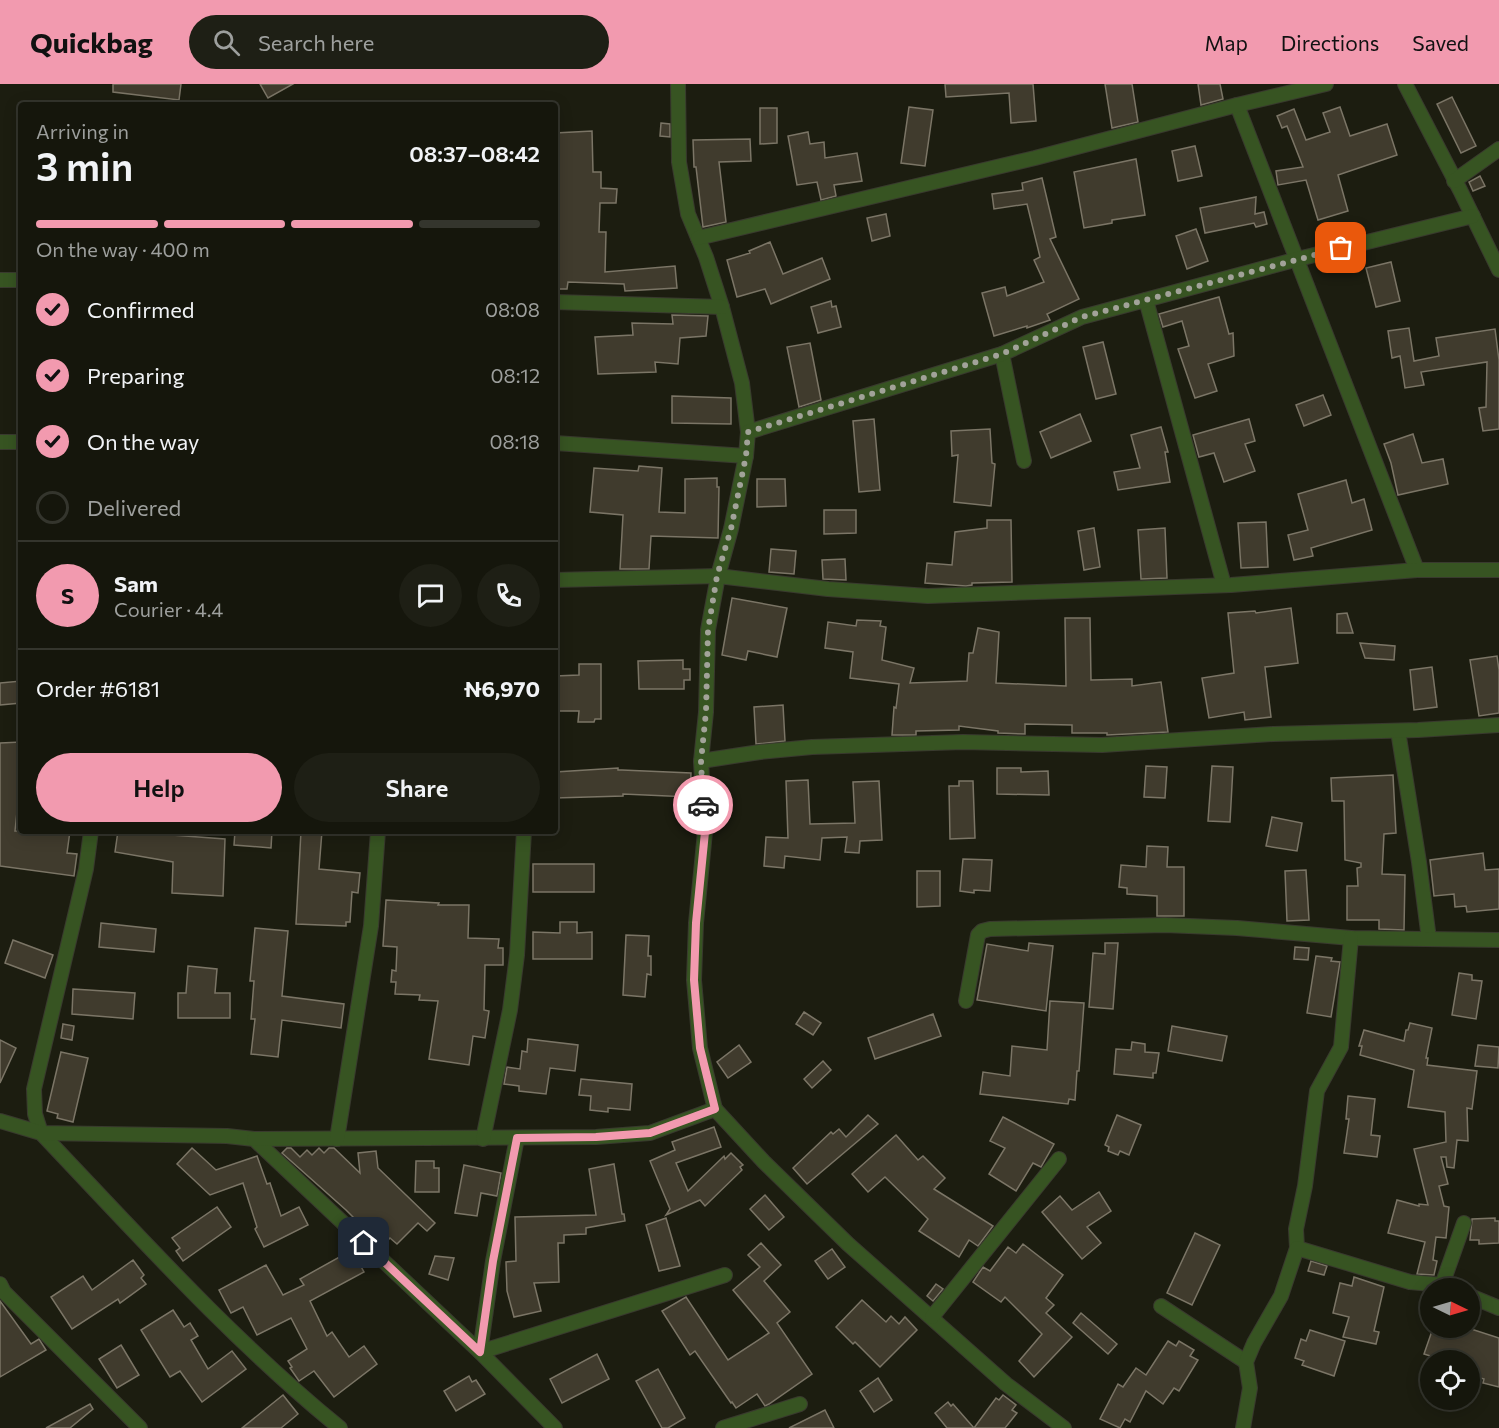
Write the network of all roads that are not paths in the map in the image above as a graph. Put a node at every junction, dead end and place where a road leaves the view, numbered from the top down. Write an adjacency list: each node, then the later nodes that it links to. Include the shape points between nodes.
1 (678, 84): 8 (street, via 679,162 688,214)
2 (1326, 84): 4 (street)
3 (1404, 84): 6 (street)
4 (1237, 105): 8 (street, via 1035,159); 9 (street)
5 (1499, 149): 6 (street)
6 (1454, 181): 7 (street)
7 (1473, 216): 9 (street); 10 (street)
8 (698, 238): 15 (street)
9 (1298, 259): 13 (street); 23 (street)
10 (1499, 270)
11 (0, 280): 12 (street)
12 (18, 280)
13 (1146, 300): 16 (street, via 1082,317); 27 (street)
14 (558, 302): 15 (street)
15 (722, 307): 17 (street, via 742,383)
16 (1002, 354): 17 (street); 22 (street)
17 (748, 432): 21 (street)
18 (0, 442): 19 (street)
19 (18, 442)
20 (558, 443): 21 (street)
21 (746, 456): 25 (street)
22 (1024, 460)
23 (1417, 570): 24 (street); 27 (street)
24 (1499, 570)
25 (717, 576): 26 (street); 27 (street, via 928,596); 30 (street, via 708,630)
26 (558, 580)
27 (1224, 585)
28 (1499, 725): 29 (street)
29 (1398, 731): 30 (street, via 1102,745 963,742 812,747); 35 (street)
30 (701, 761): 38 (street, via 705,832 694,980 700,1048)
31 (91, 834): 40 (street, via 86,869 34,1089)
32 (378, 834): 43 (street, via 371,926)
33 (524, 834): 44 (street, via 510,1010)
34 (1352, 939): 35 (street); 37 (street, via 1165,925 990,929 978,935); 47 (street, via 1341,1047 1317,1091 1296,1229)
35 (1429, 939): 36 (street)
36 (1499, 940)
37 (966, 1001)
38 (715, 1109): 41 (street, via 650,1133); 55 (street, via 848,1244)
39 (0, 1121): 40 (street)
40 (41, 1133): 42 (street); 60 (street, via 199,1298)
41 (517, 1138): 44 (street); 56 (street)
42 (254, 1139): 43 (street); 56 (street)
43 (337, 1139): 44 (street)
44 (483, 1139)
45 (1059, 1159): 55 (street)
46 (1464, 1223): 49 (street)
47 (1297, 1248): 50 (street); 57 (street, via 1281,1296)
48 (725, 1275): 56 (street)
49 (1449, 1278)
50 (1420, 1283)
51 (0, 1284): 59 (street)
52 (1480, 1300): 54 (street)
53 (1161, 1306): 57 (street)
54 (1499, 1308)
55 (932, 1317): 63 (street, via 1006,1384)
56 (480, 1352): 61 (street)
57 (1246, 1362): 64 (street, via 1250,1388)
58 (800, 1404): 62 (street)
59 (140, 1428)
60 (340, 1428)
61 (555, 1428)
62 (723, 1428)
63 (1064, 1428)
64 (1243, 1428)

